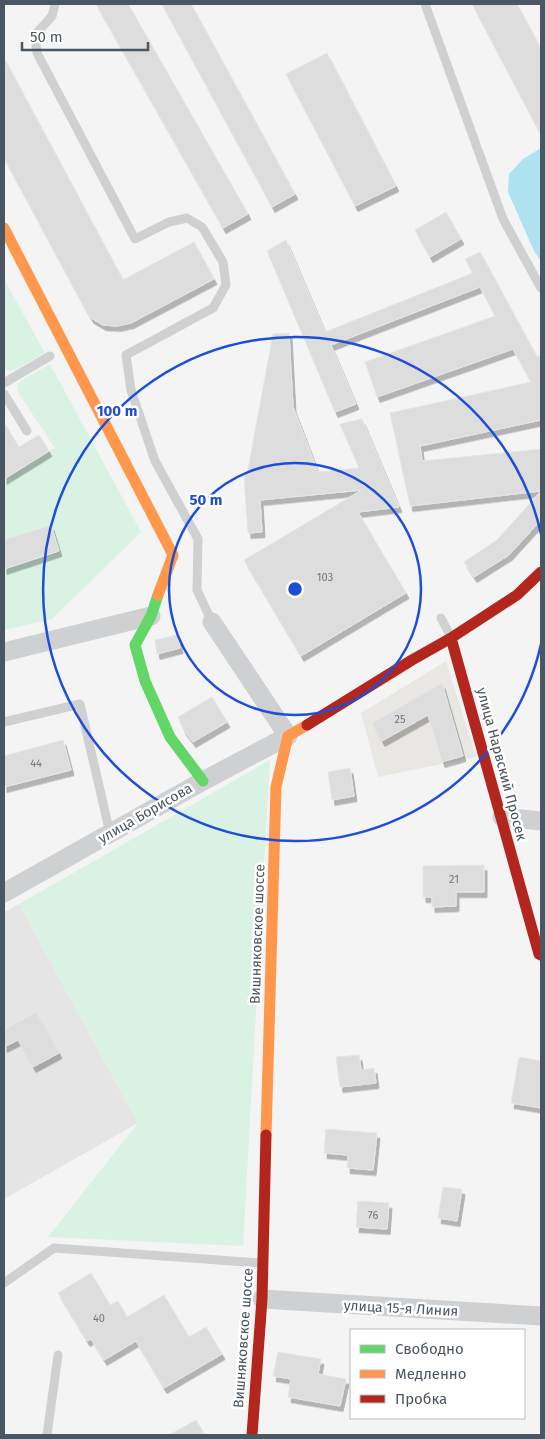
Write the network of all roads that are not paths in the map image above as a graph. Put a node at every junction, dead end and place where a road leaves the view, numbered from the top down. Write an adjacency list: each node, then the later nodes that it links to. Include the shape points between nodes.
1 (55, 4): 12 (lane, via 52,16 35,35 37,53 135,239 169,222 187,218 202,227 223,262 226,285 213,308 126,355 131,390 155,462 198,539 196,590)
2 (425, 4): 4 (lane, via 503,219)
3 (4, 228): 10 (street, via 173,554)
4 (541, 288)
5 (50, 356): 6 (lane)
6 (4, 383)
7 (4, 394): 8 (lane)
8 (27, 431)
9 (541, 572): 13 (street, via 517,595)
10 (151, 616): 14 (street); 17 (street, via 135,645 145,681 170,738)
11 (441, 618): 13 (lane)
12 (212, 622): 16 (street)
13 (451, 638): 16 (street); 18 (street, улица Нарвский Просек)
14 (4, 652)
15 (4, 722): 20 (lane, via 80,704)
16 (288, 736): 17 (street, улица Борисова); 23 (street, Вишняковское шоссе, via 276,787)
17 (203, 781): 20 (street, улица Борисова)
18 (502, 817): 19 (street); 22 (street, улица Нарвский Просек)
19 (541, 821)
20 (110, 833): 21 (street, улица Борисова)
21 (4, 893)
22 (541, 955)
23 (262, 1263): 24 (lane, via 54,1248); 25 (street, Вишняковское шоссе)
24 (4, 1283)
25 (262, 1300): 26 (street, улица 15-я Линия); 29 (street, Вишняковское шоссе)
26 (541, 1316)
27 (58, 1355): 28 (lane)
28 (47, 1435)
29 (252, 1435)

